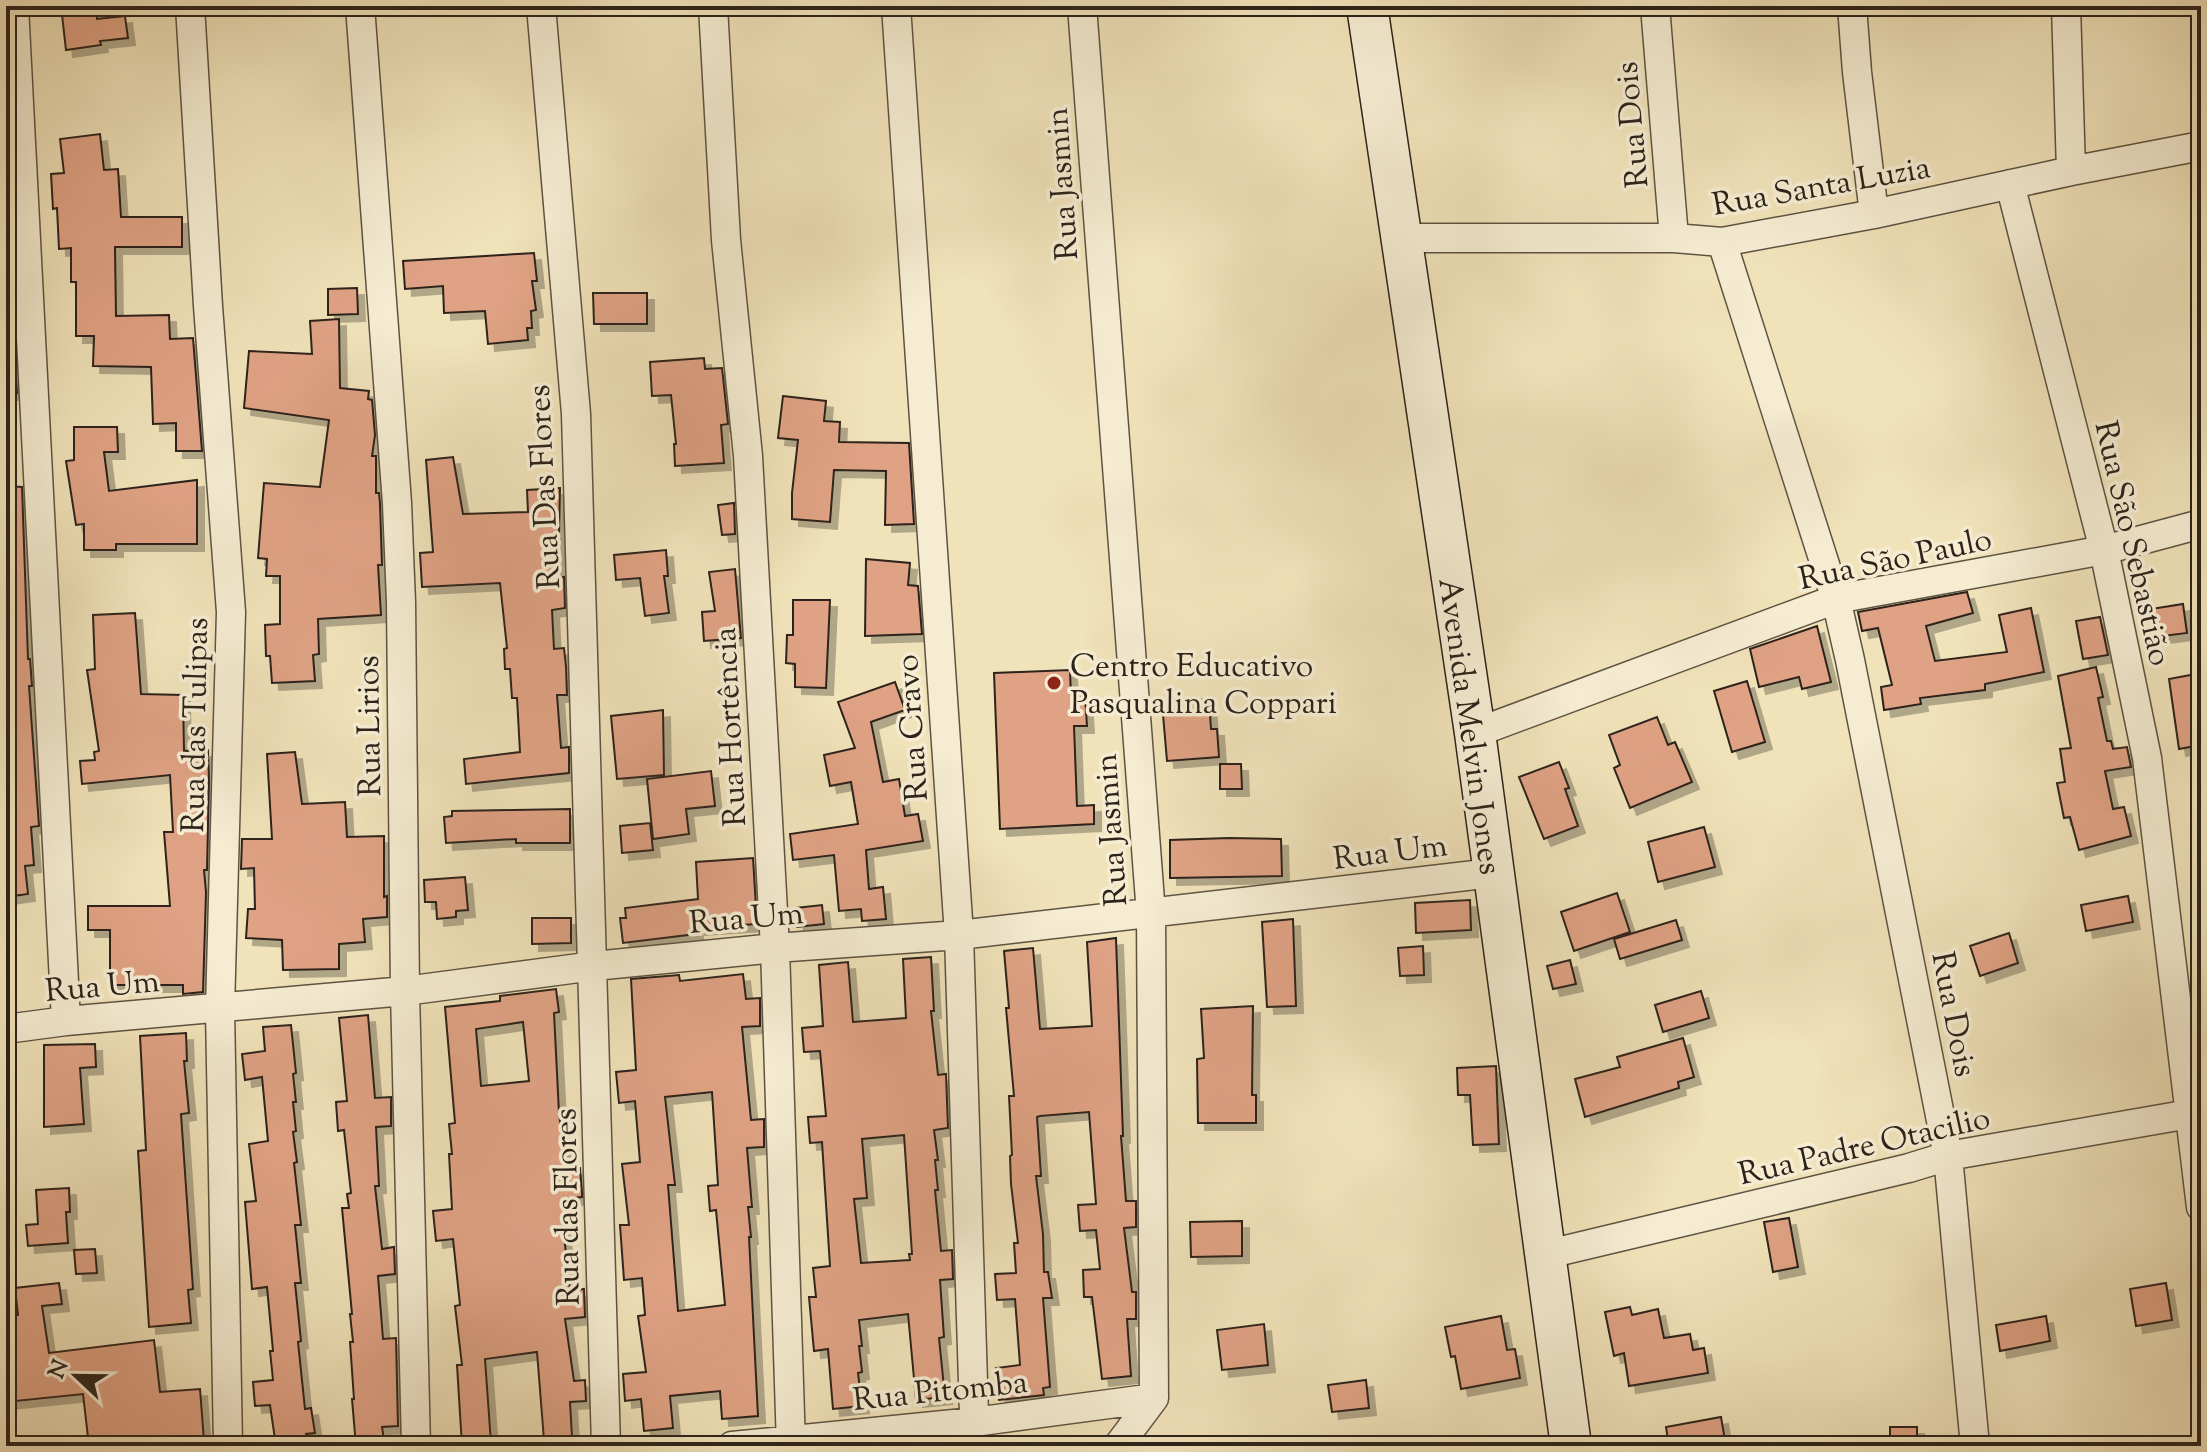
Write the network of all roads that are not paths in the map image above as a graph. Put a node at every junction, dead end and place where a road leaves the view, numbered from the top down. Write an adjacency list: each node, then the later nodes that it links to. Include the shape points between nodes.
1 (14, 6): 30 (street)
2 (190, 6): 29 (street, Rua das Tulipas, via 231,612)
3 (360, 6): 28 (street, Rua Lirios, via 400,574)
4 (541, 6): 27 (street, Rua Das Flores, via 576,414)
5 (713, 6): 26 (street, Rua Hortência, via 726,240 748,456)
6 (896, 6): 25 (street, Rua Cravo)
7 (1082, 6): 24 (street, Rua Jasmin)
8 (1367, 6): 16 (main road, Avenida Melvin Jones)
9 (1655, 6): 17 (street, Rua Dois)
10 (1852, 6): 15 (street)
11 (2066, 6): 13 (street)
12 (2201, 146): 13 (street, Rua Santa Luzia)
13 (2071, 171): 14 (street, Rua Santa Luzia)
14 (2010, 184): 15 (street, Rua Santa Luzia); 20 (street, Rua São Sebastião)
15 (1874, 214): 18 (street, Rua Santa Luzia)
16 (1399, 238): 17 (street, Rua Santa Luzia); 22 (main road, Avenida Melvin Jones)
17 (1674, 238): 18 (street, Rua Santa Luzia)
18 (1722, 242): 21 (street, Rua Dois)
19 (2201, 524): 20 (street, Rua São Paulo)
20 (2104, 550): 21 (street, Rua São Paulo); 32 (street, Rua São Sebastião, via 2147,758)
21 (1836, 599): 22 (street, Rua São Paulo); 33 (street, Rua Dois)
22 (1475, 733): 23 (main road, Avenida Melvin Jones)
23 (1492, 873): 24 (street, Rua Um); 35 (main road, Avenida Melvin Jones)
24 (1151, 914): 25 (street, Rua Um); 36 (street, Rua Jasmin)
25 (959, 935): 26 (street, Rua Um); 37 (street, Rua Cravo)
26 (775, 948): 27 (street, Rua Um); 38 (street, Rua Hortência)
27 (594, 966): 28 (street, Rua Um); 41 (street, Rua das Flores)
28 (405, 991): 29 (street, Rua Um); 40 (street, Rua Lirios)
29 (220, 1009): 30 (street, Rua Um); 39 (street, Rua das Tulipas)
30 (66, 1021): 31 (street, Rua Um)
31 (6, 1029)
32 (2196, 1113): 33 (street, Rua Padre Otacilio); 34 (street, Rua São Sebastião)
33 (1948, 1156): 35 (street, Rua Padre Otacilio); 45 (street, Rua Dois)
34 (2201, 1207)
35 (1544, 1255): 44 (main road, Avenida Melvin Jones)
36 (1154, 1398): 37 (street, Rua Pitomba); 43 (street)
37 (975, 1434): 38 (street, Rua Pitomba)
38 (791, 1443): 42 (street, Rua Pitomba)
39 (228, 1446)
40 (416, 1446)
41 (606, 1446)
42 (732, 1446)
43 (1118, 1446)
44 (1571, 1446)
45 (1975, 1446)

